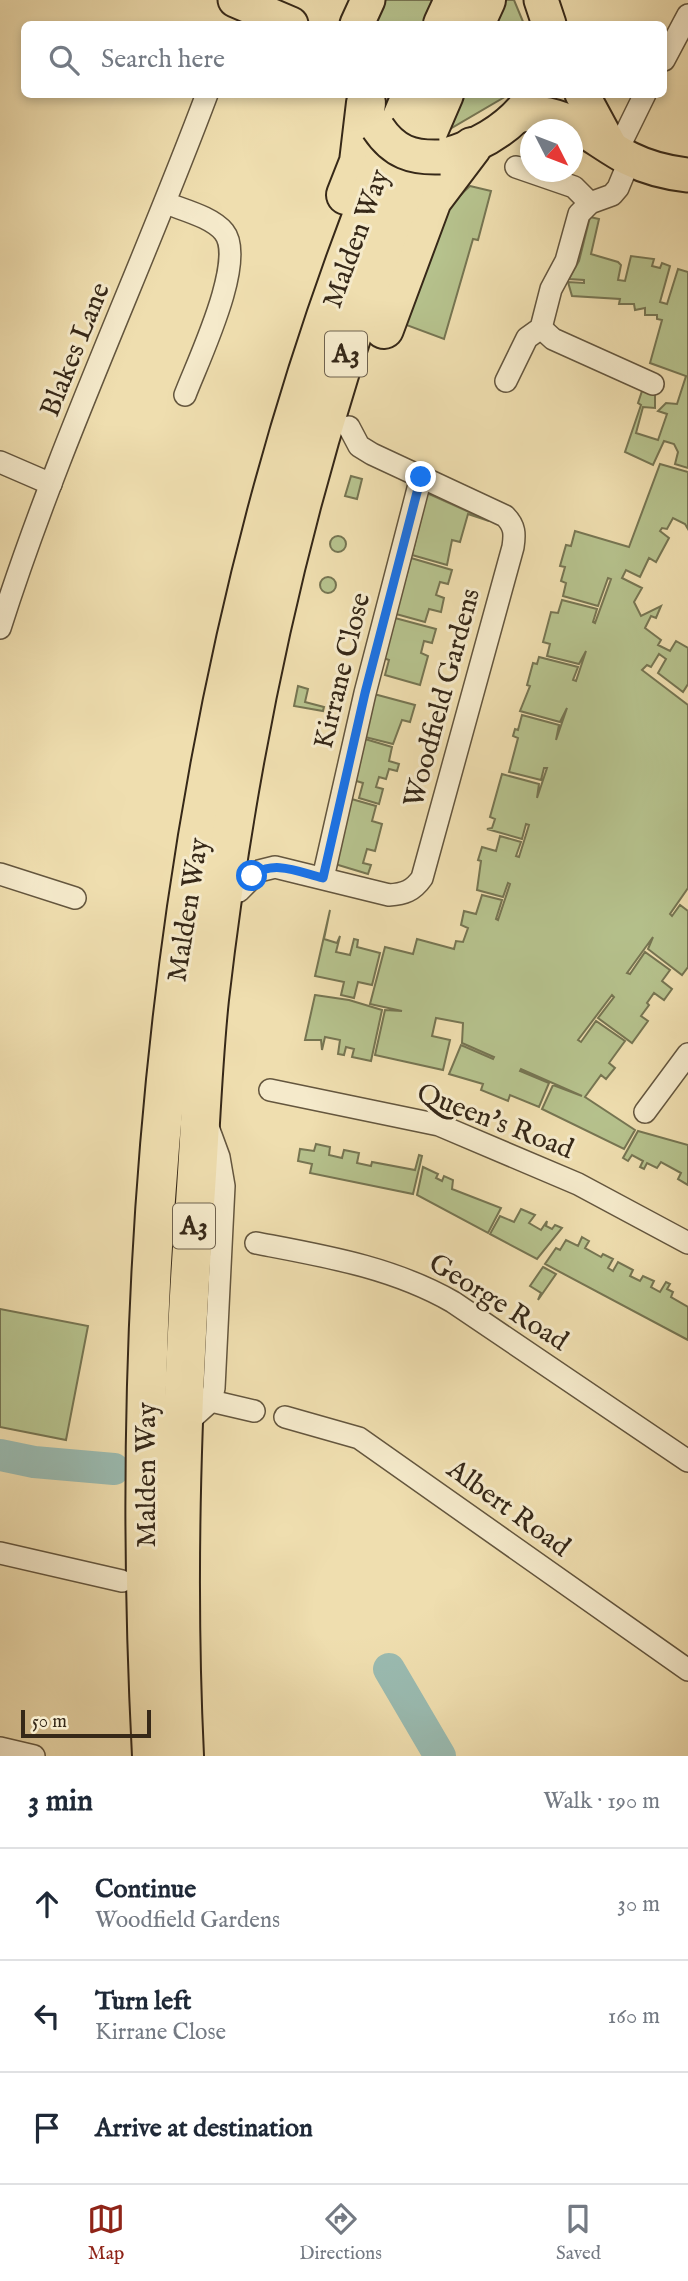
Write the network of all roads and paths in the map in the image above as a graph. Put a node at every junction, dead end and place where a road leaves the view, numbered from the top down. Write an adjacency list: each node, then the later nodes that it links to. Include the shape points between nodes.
1 (368, 0): 8 (main road)
2 (454, 0): 9 (highway)
3 (486, 0): 10 (highway)
4 (541, 0): 11 (main road)
5 (240, 5): 7 (main road)
6 (688, 15): 12 (street)
7 (282, 21)
8 (358, 21)
9 (444, 21)
10 (476, 21)
11 (548, 21)
12 (667, 53)
13 (205, 98): 25 (street, Blakes Lane)
14 (410, 98): 39 (highway, Malden Way / A3, via 351,252 268,513 229,675 206,797)
15 (442, 98): 39 (highway, Malden Way / A3, via 360,314 301,507 255,700 226,871)
16 (585, 98): 20 (main road)
17 (643, 98): 20 (street)
18 (526, 105): 20 (main road); 21 (main road)
19 (369, 108): 21 (main road, bridge, via 396,149 409,155); 39 (highway, via 359,162 251,478 211,634 187,778 173,942)
20 (618, 151): 23 (main road, via 659,170); 24 (street, via 618,188)
21 (456, 152): 30 (highway, via 422,224)
22 (516, 167): 24 (street, via 574,187)
23 (688, 175)
24 (590, 202): 26 (street, via 579,214)
25 (166, 203): 29 (street, via 218,226 230,247 224,290); 33 (street, Blakes Lane)
26 (541, 328): 27 (street, via 527,338); 28 (street, via 553,339)
27 (506, 381)
28 (653, 384)
29 (185, 395)
30 (349, 426): 32 (street, Woodfield Gardens, via 359,446); 37 (highway, via 298,625)
31 (0, 462): 33 (street)
32 (421, 477): 36 (street, Kirrane Close); 36 (street, Woodfield Gardens, via 505,516 512,523 513,547 422,878 412,890 389,895)
33 (51, 484): 34 (street, Blakes Lane)
34 (0, 628)
35 (0, 874): 38 (street)
36 (323, 878): 37 (street, Woodfield Gardens, via 265,867)
37 (239, 891): 39 (highway)
38 (75, 898)
39 (192, 1003): 42 (highway, Malden Way / A3); 46 (highway, Malden Way / A3)
40 (688, 1054): 43 (street)
41 (270, 1090): 45 (street, Queen's Road, via 439,1125 578,1184)
42 (202, 1112): 47 (street, Malden Way, via 224,1186); 50 (highway, Malden Way / A3)
43 (645, 1112)
44 (256, 1242): 51 (street, George Road, via 388,1271 420,1283)
45 (688, 1243)
46 (148, 1326): 53 (highway, A3, via 133,1392); 58 (highway, Malden Way / A3, via 146,1589)
47 (211, 1401): 48 (street); 50 (street, Malden Way)
48 (254, 1410)
49 (285, 1417): 54 (street, Albert Road, via 359,1438)
50 (181, 1438): 59 (highway, Malden Way / A3); 60 (highway, A3, via 190,1503)
51 (688, 1461)
52 (0, 1553): 53 (street)
53 (122, 1581): 57 (highway, A3)
54 (688, 1670)
55 (0, 1748): 56 (street)
56 (34, 1756)
57 (126, 1756)
58 (152, 1756)
59 (184, 1756)
60 (207, 1756)

